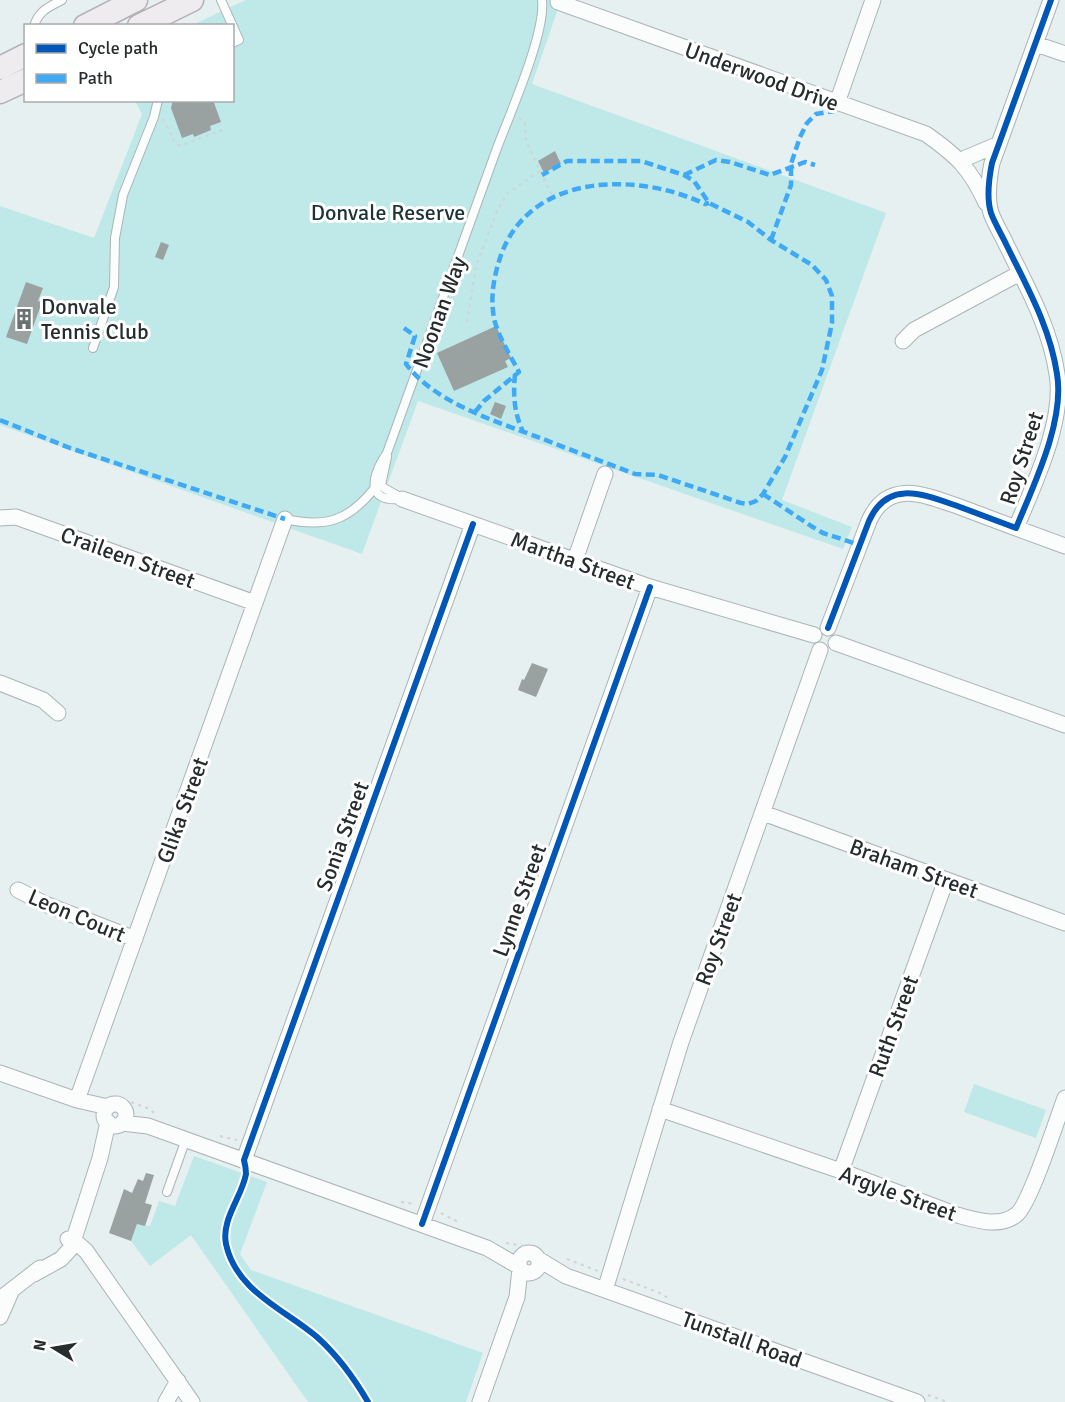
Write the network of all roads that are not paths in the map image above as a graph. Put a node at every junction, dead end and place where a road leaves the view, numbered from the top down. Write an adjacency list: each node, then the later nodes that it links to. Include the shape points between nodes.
1 (62, 0): 9 (lane, via 40,13)
2 (136, 0): 10 (main road)
3 (192, 0): 11 (main road)
4 (221, 0): 12 (lane)
5 (542, 0): 31 (lane, Noonan Way, via 537,36 452,277 379,467 374,483)
6 (873, 0): 22 (street)
7 (1051, 0): 15 (street, Roy Street)
8 (556, 1): 22 (street, Underwood Drive)
9 (35, 24)
10 (89, 24)
11 (143, 24)
12 (232, 24)
13 (234, 29): 14 (lane, via 239,40)
14 (234, 42)
15 (1036, 44): 16 (street); 23 (street, Roy Street)
16 (1065, 54)
17 (24, 56): 18 (main road)
18 (0, 68)
19 (24, 81): 20 (main road)
20 (0, 92)
21 (158, 102): 28 (lane, via 123,195 115,238 114,287)
22 (837, 103): 24 (street, Underwood Drive, via 927,134)
23 (999, 144): 24 (street); 25 (street, Roy Street, via 988,180)
24 (961, 160): 25 (street, Roy Street)
25 (990, 211): 26 (street, Roy Street)
26 (1020, 273): 27 (street, via 914,330); 29 (street, Roy Street, via 1045,324)
27 (903, 341)
28 (93, 348)
29 (1061, 375): 36 (street, Roy Street, via 1051,437)
30 (605, 474): 38 (street)
31 (379, 490): 32 (lane, Martha Street); 34 (lane, via 339,519 310,524)
32 (402, 499): 35 (street, Martha Street)
33 (0, 518): 40 (street, Craileen Street, via 16,517)
34 (285, 519): 40 (street, Glika Street)
35 (473, 524): 38 (street, Martha Street); 59 (street, Sonia Street)
36 (1016, 528): 37 (street); 41 (street, Roy Street, via 918,493 889,497 874,510)
37 (1065, 546)
38 (575, 560): 39 (street, Martha Street)
39 (650, 587): 42 (street, Martha Street); 62 (street, Lynne Street)
40 (255, 603): 52 (street, Glika Street)
41 (828, 628): 42 (street, via 819,628); 43 (street, via 835,633)
42 (814, 635): 44 (street, via 814,644)
43 (836, 643): 44 (street, via 830,650); 47 (street)
44 (820, 650): 48 (street, Roy Street)
45 (0, 683): 46 (street, via 43,700)
46 (58, 713)
47 (1065, 725)
48 (763, 813): 49 (street, Braham Street); 56 (street, Roy Street)
49 (946, 880): 51 (street, Braham Street); 60 (street, Ruth Street)
50 (18, 890): 52 (street, Leon Court)
51 (1065, 923)
52 (135, 939): 55 (street, Glika Street)
53 (0, 1072): 55 (street, Tunstall Road)
54 (1065, 1098): 60 (street, Argyle Street, via 1028,1199 1017,1215 995,1223 957,1215)
55 (77, 1100): 57 (street, Tunstall Road)
56 (660, 1109): 60 (street, Argyle Street); 65 (street, Roy Street, via 615,1260)
57 (114, 1118): 58 (street, Tunstall Road); 63 (street)
58 (186, 1139): 59 (street, Tunstall Road); 61 (lane)
59 (244, 1160): 62 (street, Tunstall Road)
60 (841, 1172)
61 (167, 1192)
62 (422, 1224): 64 (street, Tunstall Road)
63 (71, 1240): 66 (street, via 61,1259); 68 (street, via 86,1251)
64 (528, 1266): 65 (street, Tunstall Road); 70 (street)
65 (600, 1288): 71 (street, Tunstall Road)
66 (4, 1296): 67 (street)
67 (0, 1317)
68 (183, 1394): 69 (street)
69 (166, 1402)
70 (480, 1402)
71 (917, 1402)

